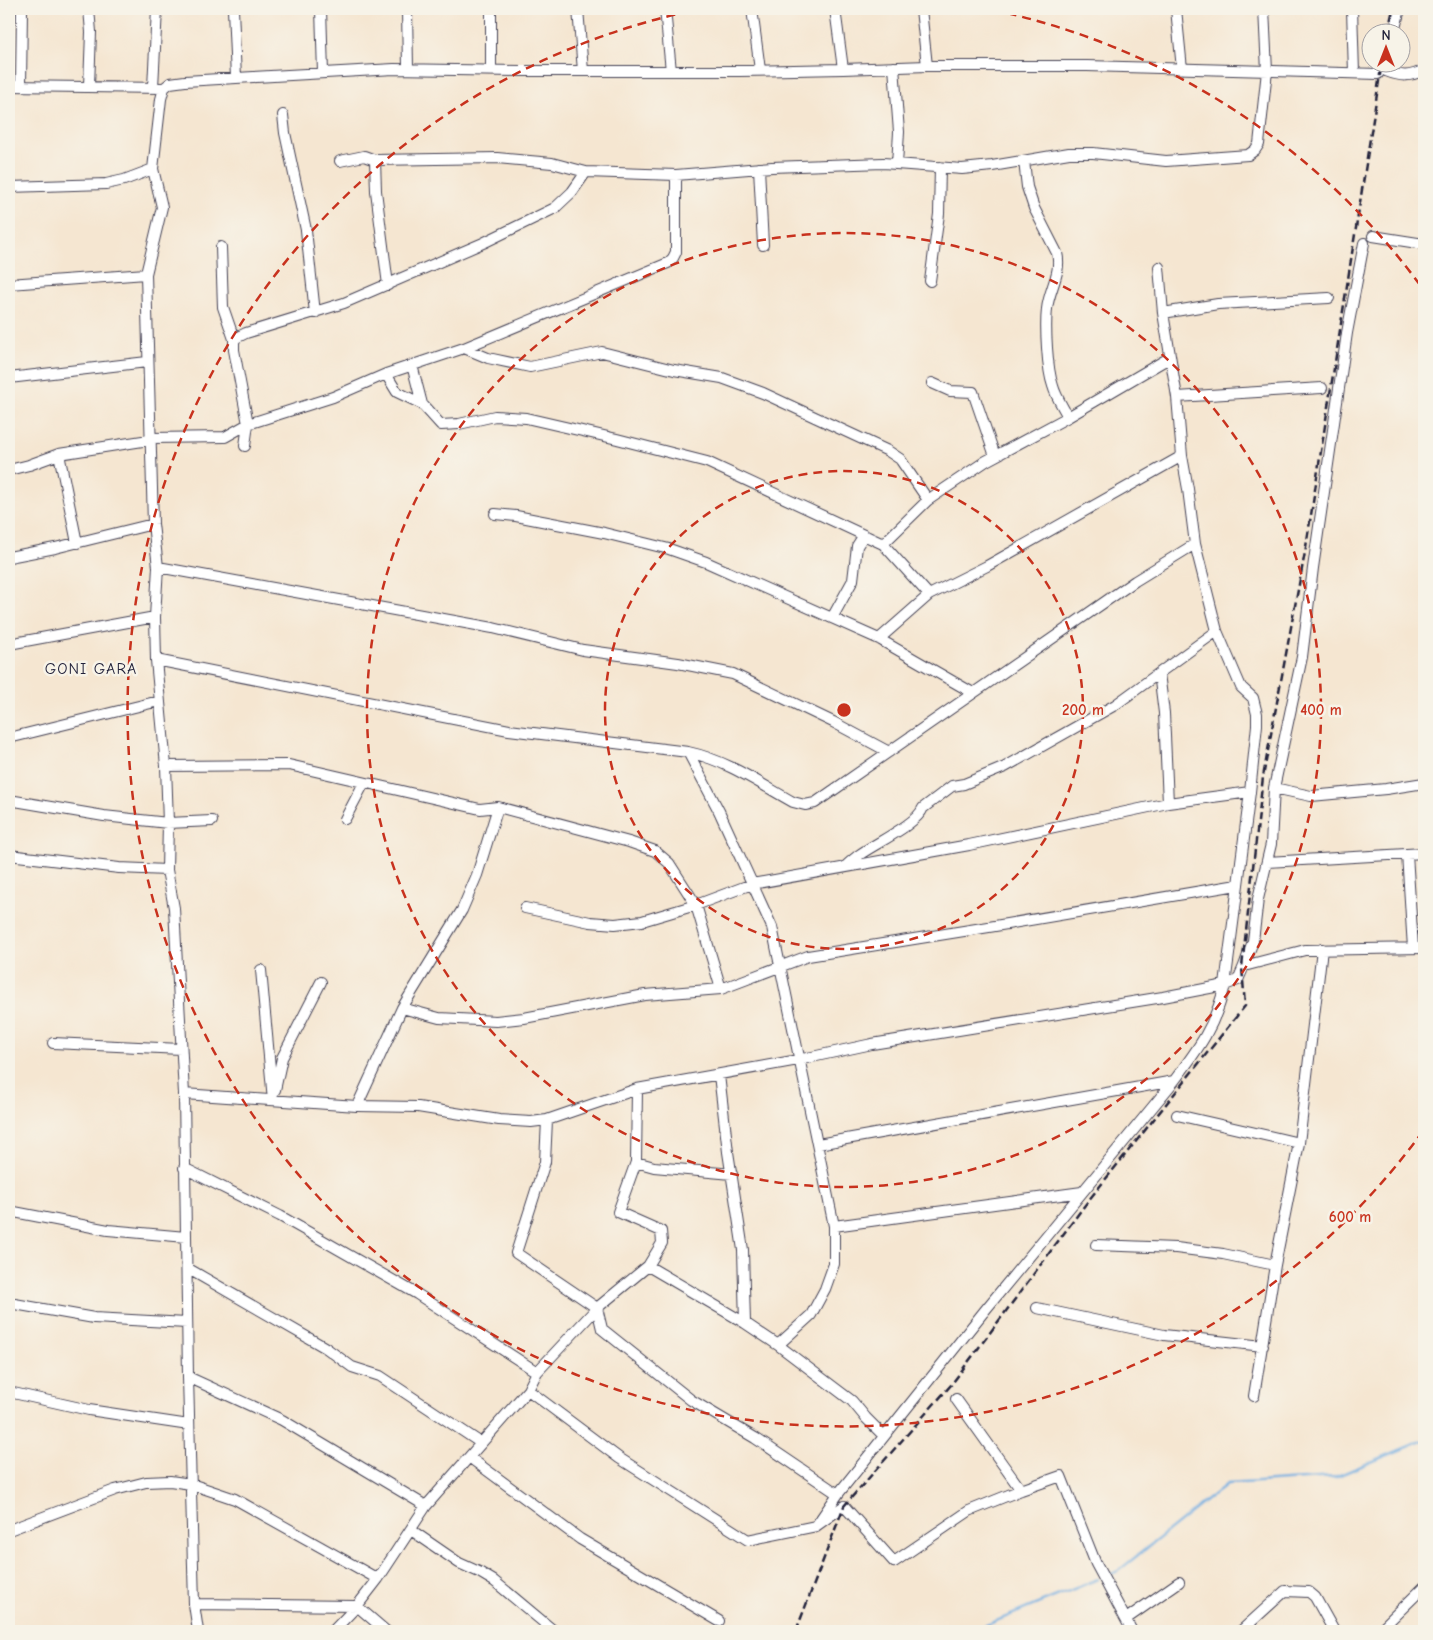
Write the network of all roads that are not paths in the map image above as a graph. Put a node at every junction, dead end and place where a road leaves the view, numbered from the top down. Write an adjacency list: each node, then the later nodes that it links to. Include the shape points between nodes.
1 (22, 9): 35 (street)
2 (90, 9): 36 (street)
3 (157, 9): 37 (street)
4 (233, 9): 33 (street)
5 (321, 9): 31 (street)
6 (407, 9): 21 (street)
7 (492, 9): 25 (street)
8 (578, 9): 26 (street)
9 (665, 9): 27 (street)
10 (752, 9): 23 (street)
11 (836, 9): 22 (street)
12 (921, 9): 18 (street)
13 (1176, 9): 20 (street)
14 (1264, 9): 28 (street)
15 (1352, 9): 32 (street)
16 (1400, 9): 17 (street)
17 (1397, 22)
18 (927, 66): 19 (street); 20 (street)
19 (894, 67): 22 (street); 43 (street, via 899,132)
20 (1182, 68): 28 (street)
21 (408, 69): 25 (street); 31 (street)
22 (843, 69): 23 (street)
23 (760, 70): 27 (street)
24 (1424, 70): 30 (street, via 1407,76 1397,76)
25 (491, 71): 26 (street)
26 (583, 71): 27 (street)
27 (671, 71)
28 (1267, 71): 32 (street); 42 (street, via 1258,144 1256,150 1248,155 1166,160 1068,153)
29 (1379, 72): 32 (street)
30 (1393, 72)
31 (323, 73): 33 (street)
32 (1354, 73)
33 (236, 78): 38 (street, via 170,82)
34 (9, 86): 35 (street)
35 (21, 86): 36 (street)
36 (89, 86): 37 (street)
37 (153, 87): 38 (street)
38 (164, 88): 46 (street)
39 (283, 115): 61 (street, via 284,134 306,230)
40 (376, 160): 41 (street, via 364,156); 47 (street, via 497,158 552,163); 59 (street, via 377,200)
41 (340, 161)
42 (1024, 161): 44 (street, via 962,169); 74 (street, via 1034,208 1059,261 1047,309 1047,354 1052,385)
43 (897, 164): 44 (street); 45 (street)
44 (940, 167): 57 (street)
45 (759, 168): 48 (street); 53 (street)
46 (153, 169): 49 (street, via 106,184); 56 (street, via 162,207)
47 (586, 172): 48 (street); 59 (street, via 555,208)
48 (676, 175): 64 (street, via 676,252 668,263)
49 (9, 187)
50 (1373, 236): 52 (street)
51 (1364, 243): 107 (street, via 1344,353 1302,657)
52 (1424, 244)
53 (763, 245)
54 (221, 247): 63 (street, via 223,307)
55 (1160, 267): 62 (street)
56 (146, 274): 58 (street); 66 (street)
57 (930, 281)
58 (9, 284)
59 (388, 285): 61 (street)
60 (1329, 298): 62 (street, via 1218,304)
61 (315, 313): 63 (street)
62 (1163, 313): 65 (street)
63 (234, 339): 75 (street)
64 (464, 348): 67 (street); 82 (street, via 488,358 530,367 602,352 722,378 763,393 888,451 900,459)
65 (1169, 358): 72 (street); 74 (street)
66 (148, 362): 69 (street); 76 (street)
67 (412, 365): 68 (street); 73 (street)
68 (386, 374): 73 (street, via 397,392); 75 (street, via 333,397)
69 (9, 378)
70 (932, 382): 79 (street, via 950,391 973,392)
71 (1322, 388): 72 (street)
72 (1177, 398): 80 (street)
73 (422, 404): 85 (street, via 445,426 495,416 526,418 708,462)
74 (1068, 417): 79 (street)
75 (248, 424): 76 (street, via 225,437); 77 (street)
76 (150, 439): 78 (street); 84 (street)
77 (245, 446)
78 (59, 454): 81 (street); 86 (street)
79 (995, 456): 82 (street)
80 (1182, 456): 88 (street); 91 (street, via 987,566)
81 (9, 470)
82 (928, 500): 87 (street)
83 (495, 514): 93 (street, via 604,532 669,549)
84 (152, 524): 86 (street); 90 (street)
85 (864, 535): 87 (street); 93 (street, via 857,546 853,580)
86 (76, 543): 89 (street)
87 (883, 544): 91 (street)
88 (1195, 544): 94 (street); 99 (street, via 1135,581)
89 (9, 557)
90 (158, 567): 92 (street); 103 (street, via 493,628 583,650 733,674)
91 (929, 595): 95 (street)
92 (155, 617): 96 (street); 97 (street)
93 (832, 618): 95 (street)
94 (1216, 631): 98 (street); 108 (street, via 1241,686 1253,698 1257,714)
95 (879, 639): 99 (street)
96 (9, 644)
97 (156, 660): 100 (street); 102 (street, via 509,730)
98 (1159, 673): 110 (street); 119 (street, via 1115,705 1013,762 964,784 952,786 908,824)
99 (973, 693): 103 (street)
100 (159, 701): 101 (street); 104 (street)
101 (9, 738)
102 (688, 752): 103 (street, via 723,763 792,802 805,805 815,803); 121 (street)
103 (889, 752)
104 (166, 766): 105 (street, via 289,766); 114 (street)
105 (364, 783): 111 (street, via 480,810); 112 (street)
106 (1424, 783): 107 (street, via 1311,796)
107 (1274, 788): 118 (street)
108 (1250, 792): 110 (street); 122 (street)
109 (9, 800): 114 (street)
110 (1168, 803): 119 (street, via 970,845)
111 (498, 807): 123 (street, via 655,851 669,863); 134 (street, via 477,875 462,910)
112 (345, 819)
113 (212, 821): 114 (street)
114 (168, 823): 120 (street)
115 (1424, 853): 116 (street)
116 (1406, 854): 118 (street); 125 (street)
117 (9, 855): 120 (street, via 119,868)
118 (1267, 862): 128 (street, via 1253,941)
119 (846, 867): 121 (street)
120 (167, 870): 136 (street, via 174,908)
121 (752, 884): 123 (street); 129 (street, via 772,927)
122 (1237, 885): 129 (street, via 808,956); 132 (street)
123 (696, 905): 124 (street, via 642,921 615,924); 133 (street)
124 (525, 908)
125 (1413, 948): 126 (street); 127 (street)
126 (1424, 948)
127 (1322, 950): 128 (street, via 1287,954); 146 (street)
128 (1244, 966): 132 (street, via 1238,980)
129 (779, 968): 133 (street); 137 (street)
130 (261, 970): 142 (street)
131 (321, 982): 142 (street, via 282,1058)
132 (1225, 985): 137 (street, via 872,1044); 139 (street, via 1219,1008 1202,1043)
133 (722, 989): 134 (street, via 645,995 496,1021 439,1018)
134 (402, 1008): 143 (street)
135 (53, 1043): 136 (street)
136 (181, 1049): 141 (street)
137 (798, 1060): 138 (street); 147 (street)
138 (719, 1075): 140 (street); 150 (street)
139 (1174, 1081): 147 (street); 151 (street)
140 (636, 1089): 145 (street); 148 (street)
141 (184, 1094): 142 (street); 149 (street)
142 (273, 1100): 143 (street)
143 (356, 1106): 145 (street, via 418,1107 500,1120)
144 (1177, 1115): 146 (street)
145 (547, 1120): 160 (street, via 545,1162 516,1253)
146 (1299, 1143): 156 (street)
147 (818, 1144): 153 (street)
148 (636, 1162): 150 (street); 157 (street, via 618,1212 661,1230 662,1243)
149 (184, 1168): 154 (street); 166 (street, via 280,1216 417,1294)
150 (732, 1174): 163 (street, via 743,1250)
151 (1082, 1192): 153 (street); 173 (street)
152 (9, 1211): 154 (street, via 108,1230)
153 (834, 1226): 164 (street, via 834,1264 825,1289 811,1315)
154 (186, 1237): 158 (street)
155 (1096, 1245): 156 (street, via 1176,1248)
156 (1275, 1265): 165 (street)
157 (648, 1266): 160 (street); 163 (street)
158 (187, 1268): 162 (street); 174 (street, via 326,1348 352,1367 380,1376)
159 (9, 1303): 162 (street, via 94,1318)
160 (597, 1308): 166 (street); 178 (street, via 602,1329 691,1400 756,1438)
161 (1037, 1308): 165 (street, via 1164,1335)
162 (187, 1323): 167 (street)
163 (745, 1323): 164 (street)
164 (778, 1345): 173 (street, via 852,1401)
165 (1263, 1346): 170 (street)
166 (537, 1372): 168 (street)
167 (188, 1377): 172 (street); 179 (street, via 282,1420)
168 (528, 1390): 174 (street); 180 (street, via 619,1458 748,1540)
169 (9, 1392): 172 (street, via 90,1410)
170 (1254, 1396)
171 (956, 1399): 177 (street)
172 (189, 1425): 176 (street)
173 (884, 1436): 178 (street)
174 (481, 1444): 175 (street)
175 (469, 1457): 179 (street); 189 (street, via 580,1539)
176 (191, 1484): 181 (street, via 170,1480 146,1482 115,1490); 183 (street, via 235,1499); 186 (street)
177 (1021, 1490): 180 (street, via 970,1511 894,1562 844,1506); 188 (street, via 1061,1476 1096,1564)
178 (838, 1494): 180 (street)
179 (426, 1506): 182 (street)
180 (816, 1526)
181 (9, 1530)
182 (411, 1530): 183 (street); 193 (street, via 459,1563 494,1581)
183 (378, 1579): 187 (street)
184 (1179, 1582): 188 (street)
185 (1424, 1589): 197 (street)
186 (194, 1604): 187 (street); 190 (street)
187 (357, 1606): 191 (street); 192 (street)
188 (1126, 1619): 194 (street)
189 (719, 1621)
190 (198, 1631)
191 (333, 1631)
192 (386, 1631)
193 (554, 1631)
194 (1132, 1631)
195 (1241, 1631): 196 (street, via 1285,1591 1309,1592)
196 (1334, 1631)
197 (1380, 1631)

